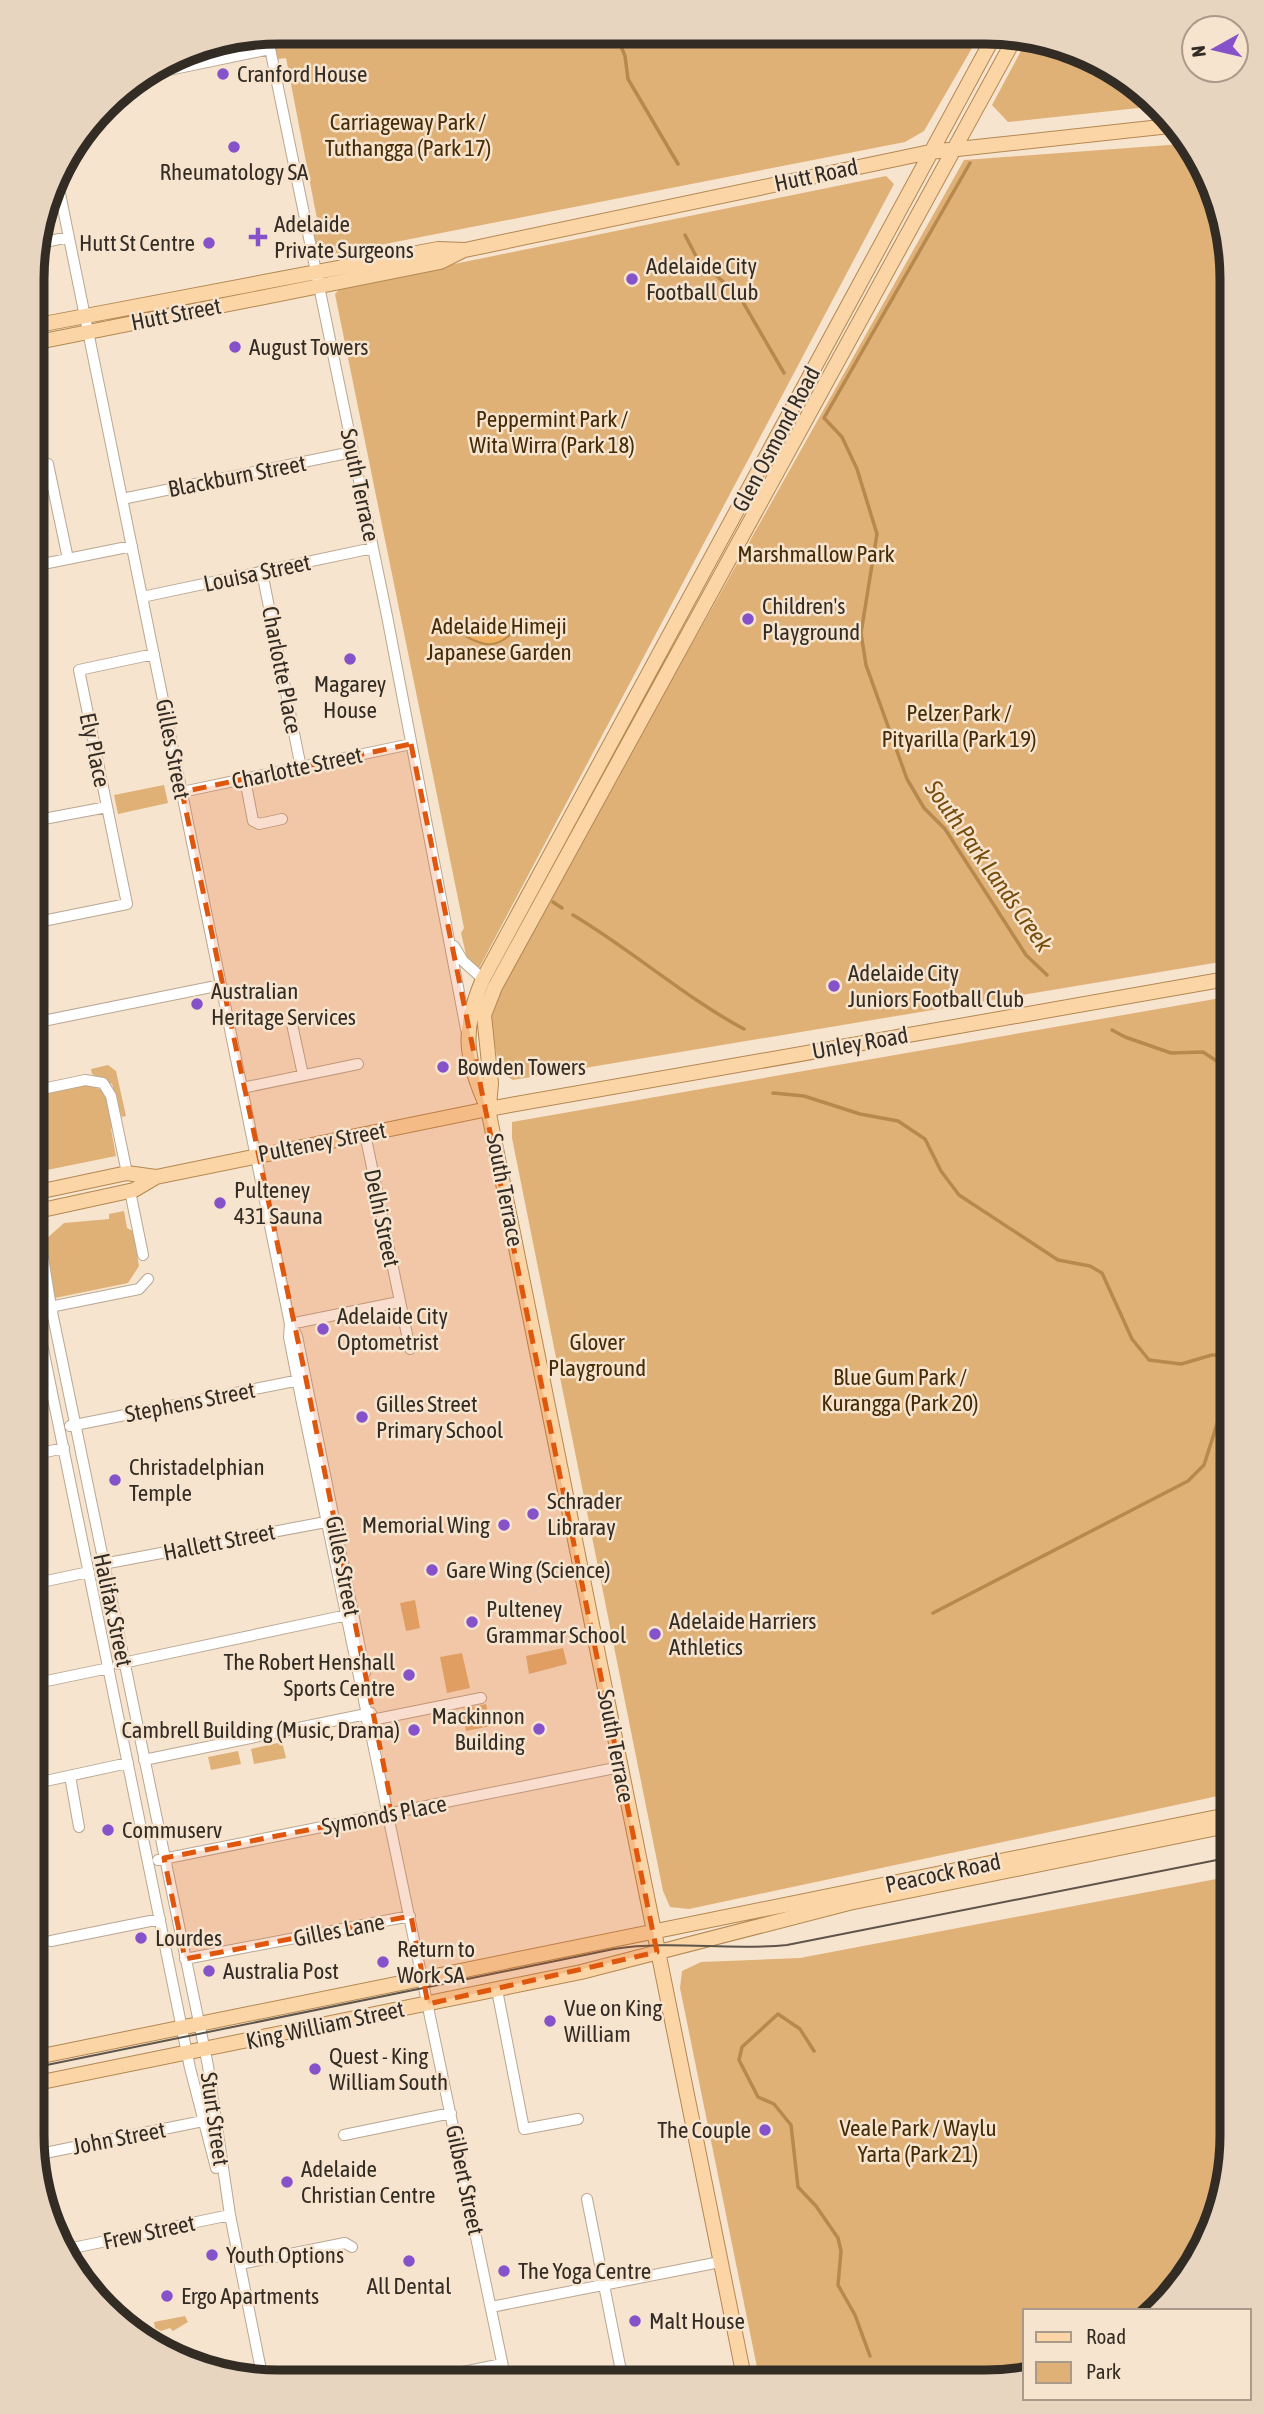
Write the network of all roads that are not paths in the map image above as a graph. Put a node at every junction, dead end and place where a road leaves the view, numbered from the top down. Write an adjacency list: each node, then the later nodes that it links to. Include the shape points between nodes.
1 (990, 44): 8 (main road, Glen Osmond Road)
2 (269, 45): 4 (street, South Terrace)
3 (1011, 45): 7 (main road, Glen Osmond Road)
4 (270, 49): 5 (street); 13 (street, South Terrace)
5 (172, 69)
6 (1164, 127): 7 (main road, Hutt Road)
7 (956, 148): 8 (main road, Hutt Road); 22 (main road, Glen Osmond Road)
8 (930, 152): 12 (main road, Hutt Road); 20 (main road, Glen Osmond Road)
9 (60, 194): 10 (street, Gilles Street)
10 (69, 237): 11 (street); 15 (street, Gilles Street)
11 (47, 241)
12 (465, 250): 13 (main road, Hutt Road, via 438,249); 14 (main road, Hutt Road, via 440,262)
13 (316, 270): 14 (street, South Terrace); 15 (main road, Hutt Street)
14 (319, 287): 17 (main road, Hutt Street); 19 (street, South Terrace)
15 (85, 316): 16 (main road, Hutt Street); 17 (street, Gilles Street)
16 (44, 324)
17 (88, 332): 18 (main road, Hutt Street); 23 (street, Gilles Street)
18 (44, 341)
19 (352, 452): 23 (street, Blackburn Street); 25 (street, South Terrace)
20 (766, 457): 22 (main road); 38 (main road, Glen Osmond Road)
21 (48, 464): 26 (street)
22 (780, 464): 38 (main road, Glen Osmond Road)
23 (122, 499): 24 (street, Gilles Street)
24 (132, 546): 26 (street); 29 (street, Gilles Street)
25 (373, 548): 28 (street, Louisa Street); 31 (street, South Terrace)
26 (68, 559): 27 (street)
27 (44, 564)
28 (262, 572): 29 (street, Louisa Street); 32 (street, Charlotte Place)
29 (142, 597): 30 (street, Gilles Street)
30 (153, 654): 34 (street, Gilles Street); 35 (street, Ely Place, via 79,670)
31 (411, 744): 32 (street, Charlotte Street); 40 (street, South Terrace)
32 (301, 768): 33 (street, Charlotte Street)
33 (245, 779): 34 (street, Charlotte Street); 37 (street, via 253,821)
34 (182, 792): 43 (street, Gilles Street)
35 (107, 807): 36 (street); 39 (street, Ely Place, via 127,904)
36 (44, 819)
37 (282, 819)
38 (552, 867): 42 (main road, Glen Osmond Road)
39 (44, 921)
40 (449, 937): 42 (street, South Terrace, via 463,961); 46 (street, South Terrace)
41 (1220, 980): 51 (main road, Unley Road)
42 (489, 983): 46 (main road, Glen Osmond Road, via 470,1008); 51 (main road, South Terrace, via 483,1031 491,1083)
43 (221, 985): 44 (street); 49 (street, Gilles Street)
44 (44, 1021)
45 (292, 1024): 48 (street)
46 (466, 1029): 51 (main road, South Terrace, via 476,1083)
47 (358, 1064): 48 (street)
48 (303, 1075): 49 (street)
49 (242, 1088): 53 (street, Gilles Street)
50 (44, 1089): 54 (street, via 85,1080 103,1083 111,1096)
51 (488, 1109): 52 (main road, Pulteney Street); 85 (main road, South Terrace)
52 (365, 1134): 53 (main road, Pulteney Street); 62 (street, Delhi Street)
53 (256, 1155): 55 (main road, Pulteney Street); 65 (street, Gilles Street)
54 (127, 1173): 55 (main road, Pulteney Street); 57 (main road, Pulteney Street)
55 (156, 1177): 56 (main road, Pulteney Street)
56 (130, 1191): 58 (main road, Pulteney Street); 59 (street)
57 (44, 1192)
58 (44, 1210)
59 (143, 1255)
60 (44, 1268): 63 (street, Halifax Street)
61 (148, 1279): 63 (street, via 139,1289)
62 (399, 1302): 65 (street); 66 (street, Delhi Street)
63 (51, 1307): 64 (street); 69 (street, Halifax Street)
64 (44, 1308)
65 (290, 1324): 68 (street, Gilles Street, via 289,1337)
66 (410, 1349)
67 (44, 1355): 70 (street, Halifax Street)
68 (302, 1379): 69 (street, Stephens Street); 73 (street, Gilles Street)
69 (75, 1425): 70 (street, Stephens Street); 74 (street, Halifax Street)
70 (60, 1428): 71 (street, Halifax Street)
71 (64, 1448): 72 (street); 75 (street, Halifax Street)
72 (44, 1452)
73 (330, 1521): 74 (street, Hallett Street); 77 (street, Gilles Street)
74 (103, 1564): 78 (street, Halifax Street)
75 (89, 1572): 76 (street); 79 (street, Halifax Street)
76 (44, 1581)
77 (349, 1615): 78 (street); 82 (street, Gilles Street)
78 (125, 1663): 79 (street); 83 (street, Halifax Street)
79 (109, 1667): 80 (street); 84 (street, Halifax Street)
80 (44, 1681)
81 (481, 1698): 82 (street)
82 (370, 1717): 83 (street); 88 (street, Gilles Street)
83 (144, 1760): 92 (street, Halifax Street)
84 (128, 1763): 86 (street); 93 (street, Halifax Street)
85 (620, 1767): 88 (street, Symonds Place); 97 (main road, South Terrace)
86 (70, 1776): 87 (street); 90 (street)
87 (44, 1781)
88 (389, 1812): 92 (street, Symonds Place); 95 (street, Gilles Street)
89 (1220, 1817): 94 (main road, Peacock Road)
90 (79, 1827)
91 (1220, 1827): 94 (main road, Peacock Road)
92 (164, 1858): 93 (street, Symonds Place); 100 (street, Halifax Street)
93 (148, 1861): 96 (street, Halifax Street)
94 (972, 1872): 97 (main road, Peacock Road); 99 (main road, Peacock Road)
95 (411, 1916): 100 (street, Gilles Lane); 101 (street, Gilles Street)
96 (160, 1919): 98 (street); 105 (street, Halifax Street)
97 (653, 1932): 99 (main road, South Terrace); 101 (main road, King William Street)
98 (51, 1941)
99 (657, 1952): 102 (main road, King William Street); 119 (main road, South Terrace)
100 (185, 1959): 104 (street, Halifax Street)
101 (423, 1979): 103 (street, Gilbert Street); 104 (main road, King William Street)
102 (497, 1990): 103 (main road, King William Street); 111 (street, via 524,2129)
103 (428, 2004): 106 (main road, King William Street); 110 (street, Gilbert Street)
104 (198, 2023): 105 (main road, King William Street); 106 (street, Sturt Street)
105 (182, 2026): 107 (street, Halifax Street); 108 (main road, King William Street)
106 (204, 2051): 107 (main road, King William Street); 116 (street, Sturt Street)
107 (187, 2054): 109 (main road, King William Street); 112 (street, Sturt Street)
108 (44, 2055)
109 (44, 2082)
110 (451, 2113): 113 (street); 122 (street, Gilbert Street)
111 (578, 2119)
112 (203, 2121): 114 (street, John Street); 116 (street, Sturt Street)
113 (344, 2135)
114 (45, 2153)
115 (587, 2199): 121 (street)
116 (230, 2215): 118 (street, Frew Street); 120 (street, Sturt Street)
117 (352, 2247): 120 (street, via 345,2243)
118 (73, 2248)
119 (720, 2262): 121 (street); 128 (main road, South Terrace)
120 (240, 2264): 124 (street, Sturt Street)
121 (604, 2285): 122 (street); 127 (street)
122 (491, 2307): 123 (street, Gilbert Street)
123 (502, 2364): 125 (street); 126 (street, Gilbert Street)
124 (261, 2369)
125 (472, 2370)
126 (503, 2370)
127 (621, 2370)
128 (742, 2370)

